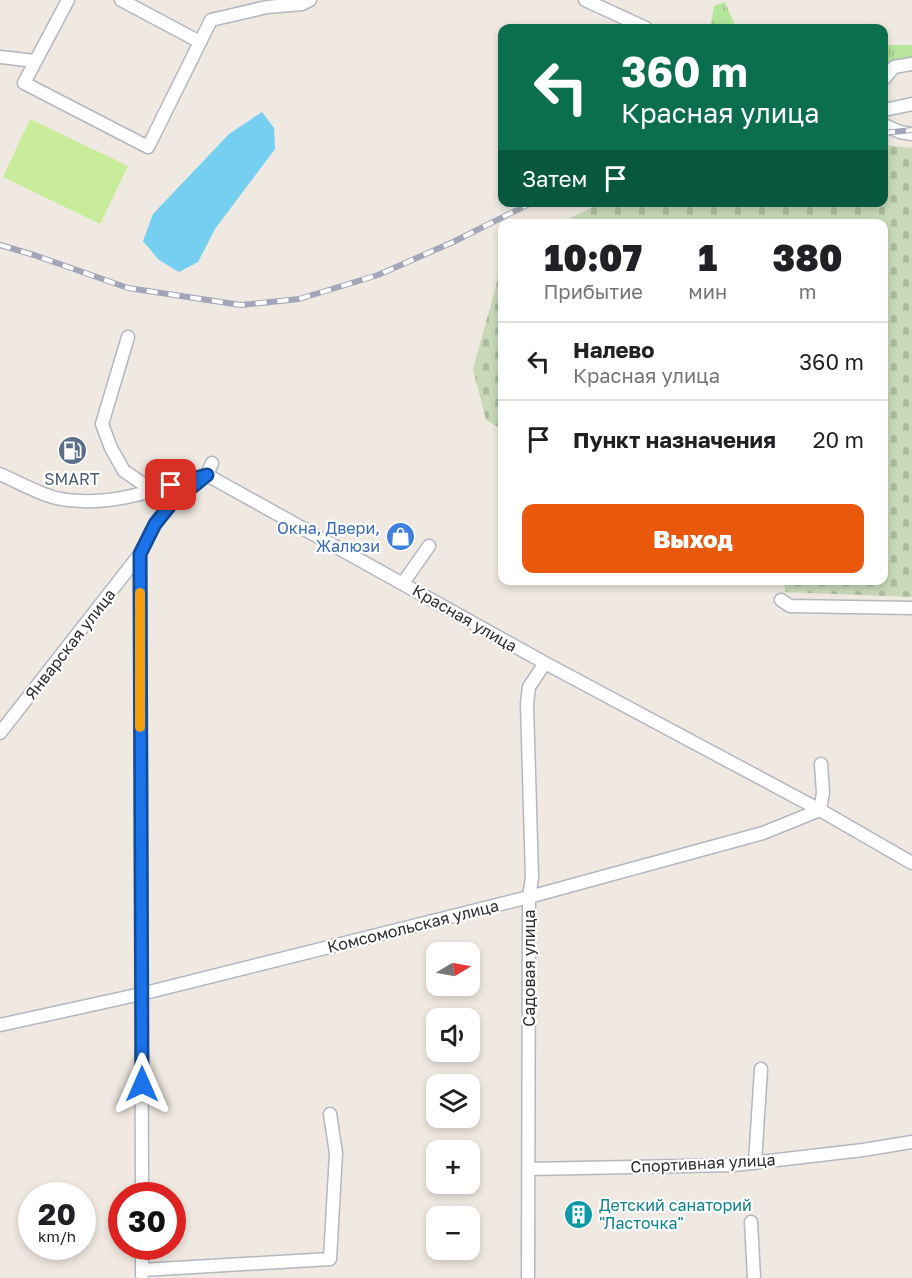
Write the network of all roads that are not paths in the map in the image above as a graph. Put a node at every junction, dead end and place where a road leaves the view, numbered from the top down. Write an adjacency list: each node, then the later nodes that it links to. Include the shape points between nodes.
1 (68, 0): 9 (street)
2 (121, 0): 7 (street)
3 (310, 0): 7 (street, via 211,21)
4 (585, 0): 5 (street)
5 (606, 5): 6 (street)
6 (639, 24)
7 (200, 42): 9 (street, via 148,147 24,83)
8 (0, 57): 9 (street)
9 (35, 61)
10 (912, 64): 11 (street, via 894,67)
11 (888, 74)
12 (912, 104): 13 (street)
13 (888, 109)
14 (888, 127): 15 (street)
15 (912, 134)
16 (128, 337): 20 (street, via 102,423 124,471)
17 (212, 463): 19 (street)
18 (0, 474): 20 (street, via 55,497 93,502)
19 (207, 475): 20 (street); 22 (street, Январская улица, via 171,504 155,524); 23 (street, Красная улица)
20 (152, 490)
21 (429, 546): 23 (street)
22 (140, 554): 27 (street, Январская улица); 32 (street)
23 (403, 583): 26 (street, Красная улица)
24 (785, 603): 25 (street)
25 (912, 608)
26 (545, 663): 29 (street, Красная улица); 31 (street, Садовая улица, via 529,687 527,704 532,878)
27 (0, 734)
28 (821, 764): 29 (street)
29 (820, 810): 30 (street, Красная улица); 31 (street, Комсомольская улица, via 763,833)
30 (912, 863)
31 (529, 897): 32 (street, Комсомольская улица); 38 (street, Садовая улица)
32 (141, 994): 33 (street, Комсомольская улица); 39 (street)
33 (0, 1025)
34 (761, 1069): 37 (street)
35 (330, 1114): 41 (street, via 336,1153 330,1258)
36 (912, 1142): 37 (street, Спортивная улица)
37 (754, 1163): 38 (street, Спортивная улица)
38 (529, 1169): 42 (street, Садовая улица)
39 (142, 1182)
40 (751, 1222): 43 (street)
41 (142, 1274)
42 (528, 1278)
43 (754, 1278)

